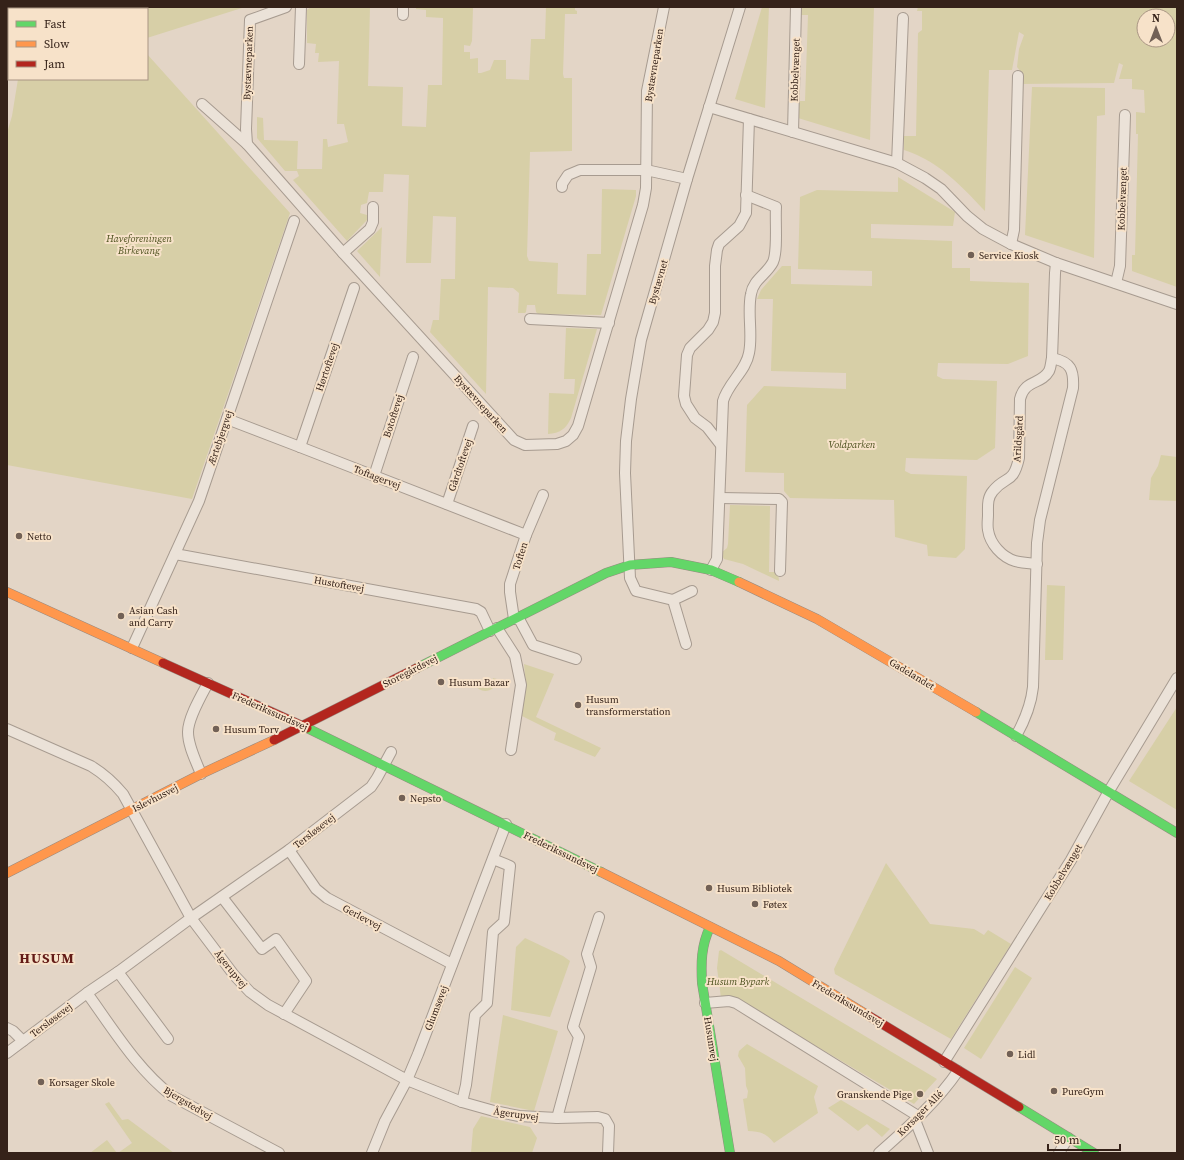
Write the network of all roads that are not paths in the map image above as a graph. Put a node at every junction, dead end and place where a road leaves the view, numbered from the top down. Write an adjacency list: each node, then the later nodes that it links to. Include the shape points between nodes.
1 (286, 7): 14 (street, Bystævneparken, via 250,20)
2 (301, 7): 7 (street)
3 (664, 7): 16 (street, Bystævneparken, via 647,91)
4 (740, 7): 10 (street, Bystævnet)
5 (796, 7): 13 (street, Kobbelvænget)
6 (903, 18): 15 (street)
7 (299, 64)
8 (1018, 76): 22 (street, via 1014,230)
9 (202, 104): 14 (street, Bystævneparken)
10 (709, 107): 12 (street); 17 (street, Bystævnet)
11 (1126, 115): 25 (street, Kobbelvænget, via 1120,266)
12 (749, 119): 13 (street); 19 (street)
13 (793, 132): 15 (street)
14 (247, 144): 23 (street, Bystævneparken)
15 (897, 163): 22 (street, via 941,189 983,229)
16 (646, 170): 17 (street); 18 (street, via 580,170 568,175); 29 (street, Bystævneparken, via 643,205)
17 (687, 179): 43 (street, Bystævnet, via 640,340 630,399 625,473)
18 (562, 187)
19 (746, 195): 34 (street, via 746,213 743,219 719,244 717,250 713,322 687,355 684,396 686,404 695,418 707,427); 34 (street, via 776,207 776,254 770,268 754,284 751,294 749,353 746,363 725,394)
20 (373, 206): 23 (street, via 373,222 370,229)
21 (294, 221): 32 (street, Ærtebjergvej)
22 (1011, 244): 24 (street)
23 (343, 252): 29 (street, Bystævneparken, via 514,440 525,445 557,444 573,435 578,426)
24 (1056, 263): 25 (street); 31 (street, Arildsgård)
25 (1116, 283): 27 (street)
26 (354, 288): 35 (street, Hørtoftevej)
27 (1177, 304)
28 (530, 319): 29 (street)
29 (609, 322)
30 (413, 357): 36 (street, Botoftevej)
31 (1052, 358): 42 (street, via 1067,363 1072,370 1073,388 1040,520); 42 (street, Arildsgård, via 1050,370 1045,376 1027,386 1022,392 1017,467 1012,477 993,491 988,500 987,530 997,549 1006,558)
32 (227, 419): 35 (street, Toftagervej); 41 (street, Ærtebjergvej, via 199,500)
33 (473, 426): 39 (street, Gårdtoftevej)
34 (722, 445): 38 (street)
35 (300, 446): 36 (street, Toftagervej)
36 (374, 476): 39 (street, Toftagervej)
37 (542, 495): 40 (street, Toften)
38 (720, 498): 44 (street, via 717,559); 45 (street, via 778,499 782,502)
39 (447, 504): 40 (street, Toftagervej)
40 (526, 535): 49 (street, Toften, via 510,584)
41 (175, 554): 50 (street, Hustoftevej, via 476,609); 52 (street, Ærtebjergvej)
42 (1037, 564): 58 (street, via 1032,701)
43 (630, 565): 44 (street, Gadelandet, via 671,562); 48 (street, via 630,578 636,591); 49 (street, Storegårdsvej, via 606,573)
44 (711, 570): 58 (street, Gadelandet, via 817,619)
45 (780, 571)
46 (692, 591): 48 (street)
47 (7, 592): 52 (street, Frederikssundsvej)
48 (673, 600): 51 (street)
49 (516, 618): 50 (street, Storegårdsvej); 53 (street, via 533,645)
50 (494, 629): 56 (street, Storegårdsvej, via 327,712); 59 (street, via 515,656 521,685)
51 (686, 644)
52 (132, 648): 55 (street, Frederikssundsvej)
53 (576, 659)
54 (1177, 678): 63 (street, Kobbelvænget)
55 (208, 683): 56 (street, Frederikssundsvej); 62 (street, via 188,732)
56 (304, 726): 61 (street, Frederikssundsvej); 62 (street, Islevhusvej)
57 (7, 729): 64 (street, Ågerupvej, via 91,766 113,782)
58 (1016, 736): 63 (street, Gadelandet)
59 (512, 750)
60 (390, 752): 61 (street, Tersløsevej)
61 (384, 765): 65 (street, Frederikssundsvej); 67 (street, Tersløsevej, via 371,787)
62 (202, 774): 64 (street, Islevhusvej)
63 (1109, 792): 66 (street, Gadelandet); 83 (street, Kobbelvænget, via 1071,860)
64 (131, 810): 69 (street, Islevhusvej); 72 (street, Ågerupvej)
65 (506, 824): 68 (street, Glumsøvej); 73 (street, Frederikssundsvej)
66 (1177, 833)
67 (289, 850): 70 (street, Tersløsevej); 74 (street, Gerlevvej, via 316,889 327,898)
68 (493, 859): 74 (street, Glumsøvej); 86 (street, via 510,866 504,922 493,932 487,1002 475,1015)
69 (7, 873)
70 (222, 897): 72 (street, Tersløsevej); 78 (street, via 262,949 276,939 306,981)
71 (599, 917): 87 (street, via 587,954 591,967 573,1027 579,1037)
72 (191, 918): 75 (street, Tersløsevej); 78 (street, Ågerupvej, via 250,992)
73 (710, 927): 77 (street, Husumvej, via 704,938 700,958); 83 (street, Frederikssundsvej, via 778,961)
74 (452, 964): 85 (street, Glumsøvej)
75 (118, 972): 76 (street, Tersløsevej); 80 (street)
76 (87, 993): 81 (street, Tersløsevej); 90 (street, Bjergstedvej, via 144,1071 157,1084 172,1096)
77 (705, 1003): 88 (street, via 736,1003); 93 (street, Husumvej)
78 (284, 1014): 85 (street, Ågerupvej)
79 (7, 1028): 81 (street, Tersløsevej)
80 (168, 1039)
81 (23, 1041): 82 (street, Tersløsevej)
82 (7, 1053)
83 (944, 1062): 84 (street, Frederikssundsvej)
84 (958, 1071): 88 (street, Korsager Allé); 89 (street, Frederikssundsvej)
85 (407, 1080): 86 (street, Ågerupvej); 91 (street, Glumsøvej, via 385,1121)
86 (462, 1102): 87 (street, Ågerupvej, via 494,1112)
87 (557, 1118): 92 (street, Ågerupvej, via 598,1117 605,1120 609,1126)
88 (917, 1118): 94 (street, Korsager Allé); 95 (street)
89 (1068, 1138): 96 (street); 97 (street, Frederikssundsvej)
90 (279, 1153)
91 (372, 1153)
92 (608, 1153)
93 (730, 1153)
94 (879, 1153)
95 (928, 1153)
96 (1059, 1153)
97 (1094, 1153)

